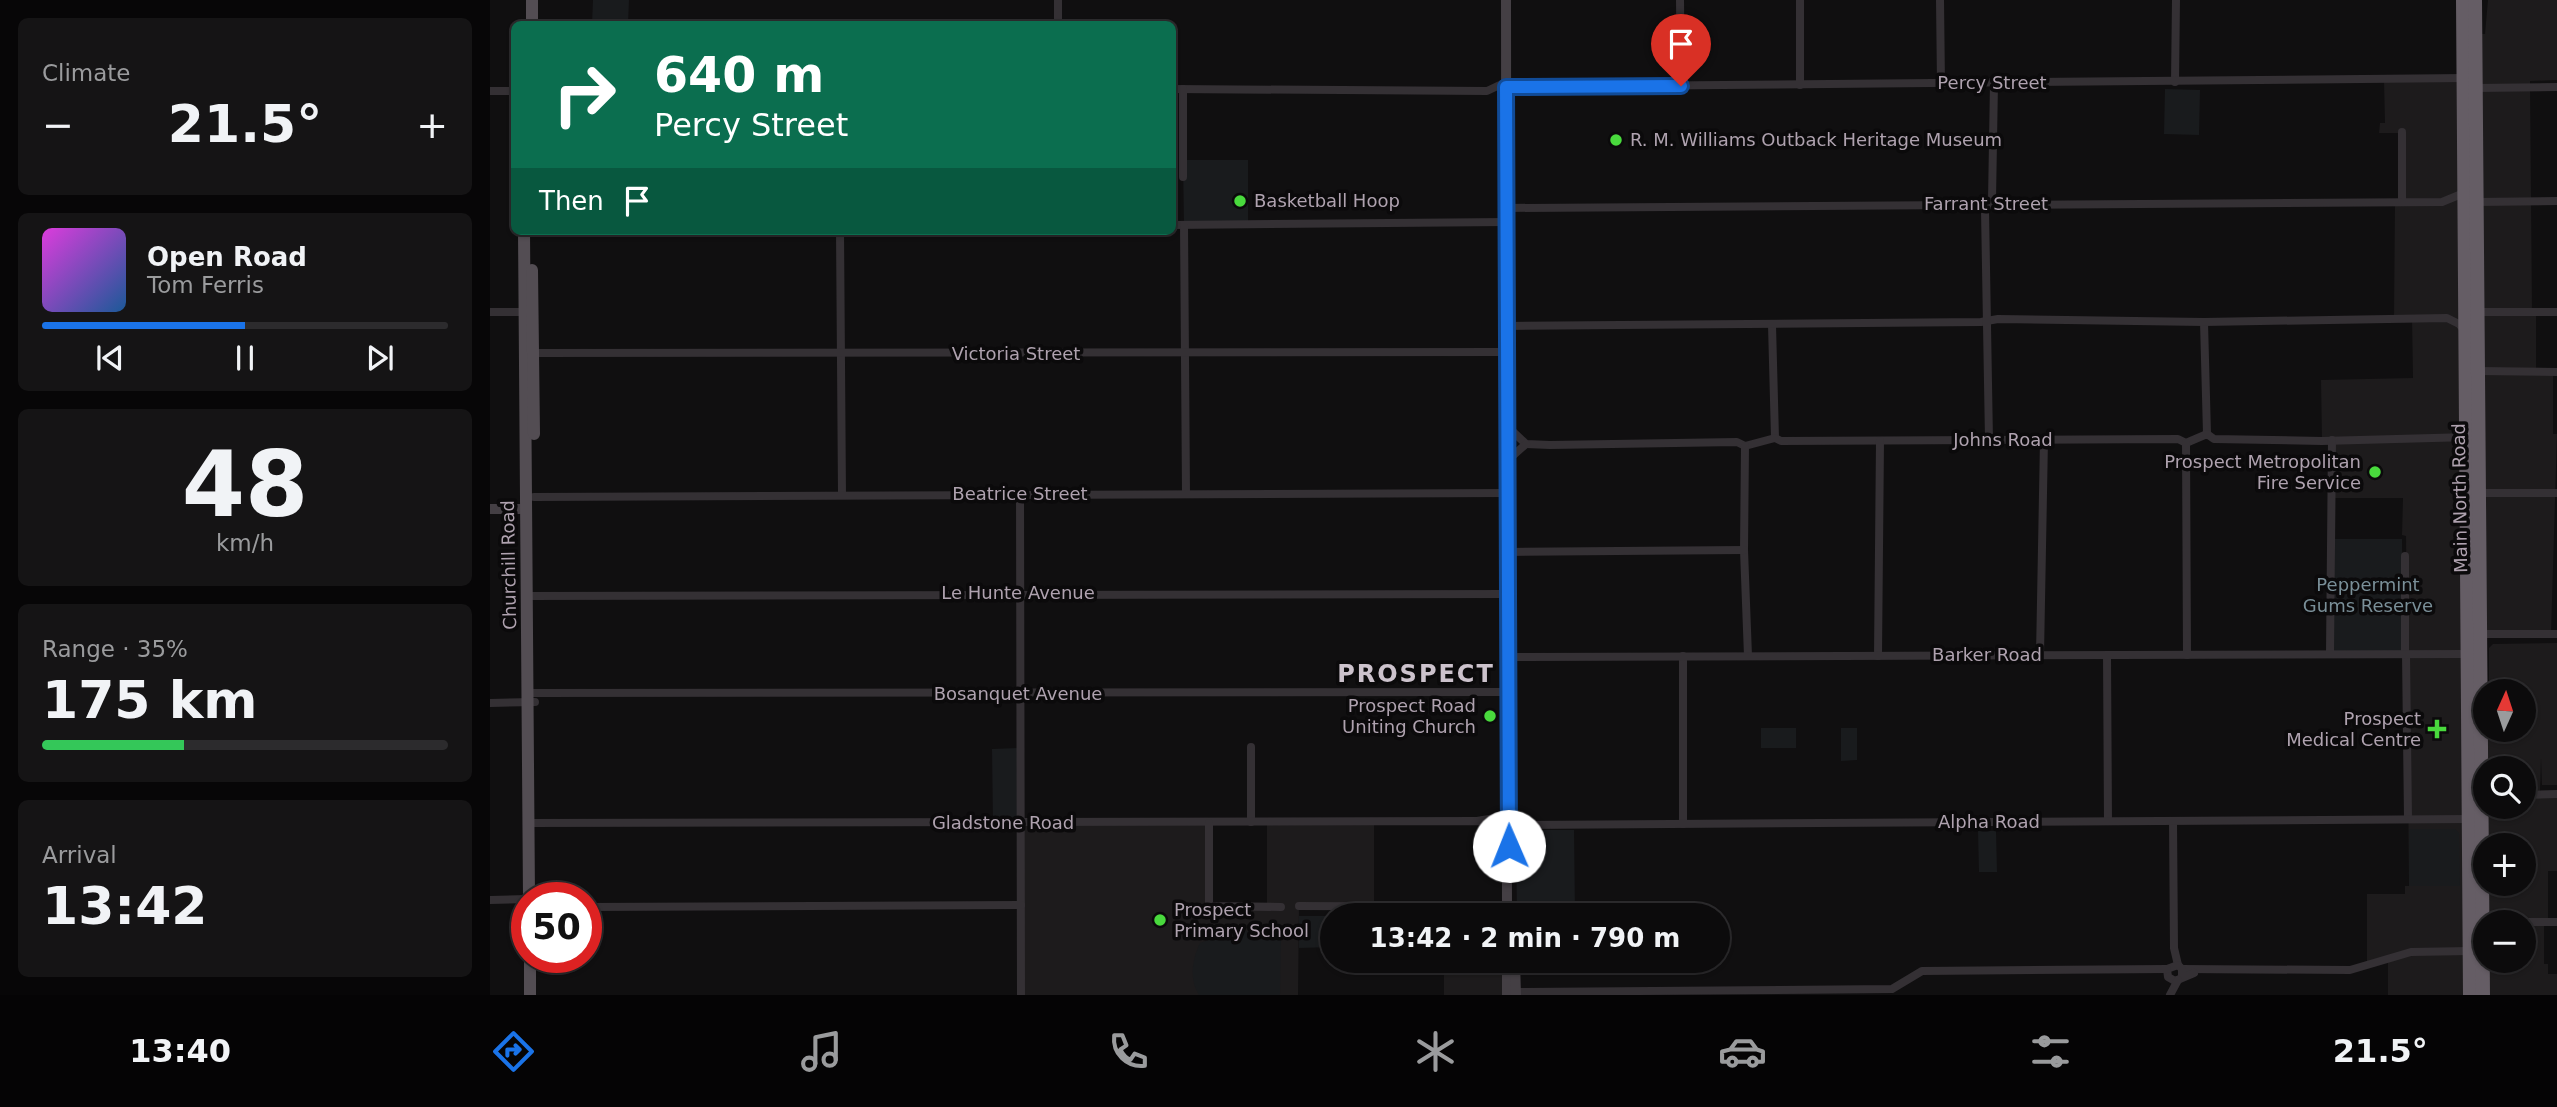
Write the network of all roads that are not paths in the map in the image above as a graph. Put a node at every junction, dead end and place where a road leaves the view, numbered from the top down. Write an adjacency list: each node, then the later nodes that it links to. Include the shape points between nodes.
1 (523, 0): 11 (main road)
2 (532, 0): 12 (main road)
3 (1058, 0): 13 (street)
4 (1506, 0): 23 (main road)
5 (1680, 0): 19 (street)
6 (1800, 0): 18 (street)
7 (1940, 0): 16 (street)
8 (2175, 0): 14 (street)
9 (2463, 0): 17 (highway, Main North Road)
10 (2475, 0): 17 (highway, Main North Road, via 2476,70)
11 (523, 21)
12 (532, 21)
13 (1058, 21)
14 (2175, 82): 15 (street, Percy Street); 17 (street, Percy Street)
15 (1994, 83): 16 (street, Percy Street); 33 (street)
16 (1941, 84): 18 (street, Percy Street)
17 (2470, 84): 20 (street, Percy Street); 29 (highway, Main North Road, via 2463,100); 35 (highway, Main North Road)
18 (1800, 85): 19 (street, Percy Street)
19 (1681, 86): 23 (street, Percy Street)
20 (2557, 87)
21 (1176, 89): 22 (street)
22 (1183, 89): 24 (street); 28 (street)
23 (1506, 89): 24 (street); 24 (street); 34 (main road)
24 (1487, 90)
25 (490, 91): 26 (street)
26 (511, 91)
27 (2402, 132): 31 (street)
28 (1183, 177)
29 (2464, 194): 32 (street, Farrant Street); 35 (highway, Main North Road)
30 (2557, 201): 35 (street)
31 (2402, 202): 32 (street, Farrant Street); 33 (street, Farrant Street)
32 (2442, 202): 35 (street)
33 (1989, 205): 34 (street, Farrant Street); 47 (street, via 1985,210)
34 (1506, 208): 36 (main road)
35 (2469, 208): 42 (highway, Main North Road); 42 (highway, Main North Road, via 2465,290)
36 (1507, 222): 38 (street); 50 (main road)
37 (1176, 225): 38 (street)
38 (1184, 225): 55 (street)
39 (524, 235): 44 (main road, Churchill Road)
40 (532, 235): 44 (main road, Churchill Road)
41 (840, 235): 54 (street)
42 (2471, 310): 45 (street); 46 (street); 51 (highway, Main North Road); 56 (highway, Main North Road)
43 (490, 312): 44 (street)
44 (528, 312): 53 (main road, Churchill Road)
45 (2557, 312)
46 (2447, 318): 48 (street); 51 (street)
47 (1987, 321): 48 (street); 49 (street); 62 (street)
48 (2204, 322): 59 (street)
49 (1772, 325): 50 (street); 61 (street)
50 (1507, 326): 52 (main road)
51 (2465, 331): 60 (highway, Main North Road)
52 (1507, 352): 55 (street, Victoria Street); 58 (main road)
53 (529, 353): 54 (street, Victoria Street); 70 (main road, Churchill Road); 79 (main road, Churchill Road)
54 (843, 354): 55 (street, Victoria Street); 73 (street)
55 (1186, 354): 75 (street)
56 (2478, 371): 57 (street); 60 (highway, Main North Road)
57 (2557, 372)
58 (1508, 427): 67 (street); 69 (main road)
59 (2207, 434): 64 (street, via 2214,439); 66 (street, Johns Road)
60 (2472, 437): 64 (street); 76 (highway, Main North Road)
61 (1775, 438): 65 (street, Johns Road); 68 (street, Johns Road)
62 (1989, 440): 63 (street, Johns Road); 65 (street, Johns Road)
63 (2044, 440): 66 (street, Johns Road, via 2178,439); 92 (street)
64 (2332, 440): 89 (street)
65 (1880, 441): 96 (street)
66 (2186, 443): 88 (street)
67 (1526, 444): 68 (street, Johns Road, via 1737,442); 69 (street)
68 (1745, 446): 80 (street)
69 (1508, 460): 71 (main road)
70 (533, 474): 77 (main road, Churchill Road); 79 (main road)
71 (1507, 493): 75 (street, Beatrice Street); 81 (main road)
72 (2557, 493): 76 (street)
73 (842, 494): 74 (street, Beatrice Street); 77 (street, Beatrice Street)
74 (1020, 494): 75 (street, Beatrice Street); 83 (street)
75 (1186, 494)
76 (2473, 494): 86 (highway, Main North Road); 91 (highway, Main North Road)
77 (534, 497): 79 (main road, Churchill Road)
78 (490, 509): 79 (main road)
79 (530, 512): 85 (main road, Churchill Road)
80 (1744, 550): 81 (street); 95 (street)
81 (1508, 552): 84 (main road)
82 (2405, 556): 90 (street)
83 (1021, 593): 84 (street, Le Hunte Avenue); 85 (street, Le Hunte Avenue); 99 (street)
84 (1508, 594): 97 (main road)
85 (531, 596): 100 (main road, Churchill Road)
86 (2481, 634): 87 (street); 103 (highway, Main North Road)
87 (2557, 634)
88 (2188, 654): 89 (street, Barker Road); 93 (street, Barker Road)
89 (2330, 654): 90 (street, Barker Road)
90 (2406, 654): 91 (street, Barker Road); 108 (street)
91 (2468, 654): 104 (highway, Main North Road)
92 (2040, 655): 93 (street, Barker Road); 96 (street, Barker Road)
93 (2107, 655): 112 (street)
94 (1683, 656): 95 (street, Barker Road); 97 (street, Barker Road); 118 (street)
95 (1748, 656): 96 (street, Barker Road)
96 (1878, 656)
97 (1507, 657): 98 (main road)
98 (1508, 691): 99 (street, Bosanquet Avenue); 107 (main road)
99 (1021, 694): 100 (street, Bosanquet Avenue); 114 (street)
100 (531, 698): 101 (street, Bosanquet Avenue); 117 (main road, Churchill Road)
101 (490, 703)
102 (1251, 747): 116 (street)
103 (2483, 756)
104 (2473, 772)
105 (2536, 794): 106 (street)
106 (2557, 794)
107 (1508, 811): 111 (street, Gladstone Road, via 1501,817); 119 (main road)
108 (2408, 819): 109 (street, Alpha Road); 113 (street, Alpha Road)
109 (2473, 819)
110 (2475, 819): 130 (highway, Main North Road)
111 (1477, 821): 116 (street, Gladstone Road); 119 (street, Gladstone Road)
112 (2108, 821): 113 (street, Alpha Road); 118 (street, Alpha Road)
113 (2173, 821): 135 (street)
114 (1021, 822): 115 (street, Gladstone Road); 117 (street, Gladstone Road); 125 (street)
115 (1209, 822): 116 (street, Gladstone Road); 128 (street, via 1209,906)
116 (1251, 822)
117 (532, 823): 120 (main road, Churchill Road); 121 (main road, Churchill Road)
118 (1683, 824): 119 (street, Alpha Road)
119 (1509, 828): 124 (main road)
120 (529, 882)
121 (536, 882)
122 (511, 899): 123 (street)
123 (490, 900)
124 (1508, 903)
125 (1021, 905): 127 (street); 145 (street)
126 (1299, 906): 129 (street)
127 (602, 907)
128 (1281, 907)
129 (1320, 907)
130 (2476, 910)
131 (2536, 922): 132 (street)
132 (2557, 922)
133 (2473, 936): 134 (highway, Main North Road)
134 (2470, 951): 135 (street, via 2411,951 2350,970); 147 (highway, Main North Road)
135 (2175, 972): 141 (street, via 1922,971 1892,989); 146 (street)
136 (530, 973): 143 (main road)
137 (537, 973): 144 (main road)
138 (1508, 973): 142 (main road)
139 (1514, 973): 142 (main road)
140 (2481, 973): 148 (highway, Main North Road)
141 (1810, 992): 142 (street)
142 (1511, 994)
143 (530, 995)
144 (537, 995)
145 (1021, 995)
146 (2169, 995)
147 (2470, 995)
148 (2483, 995)

